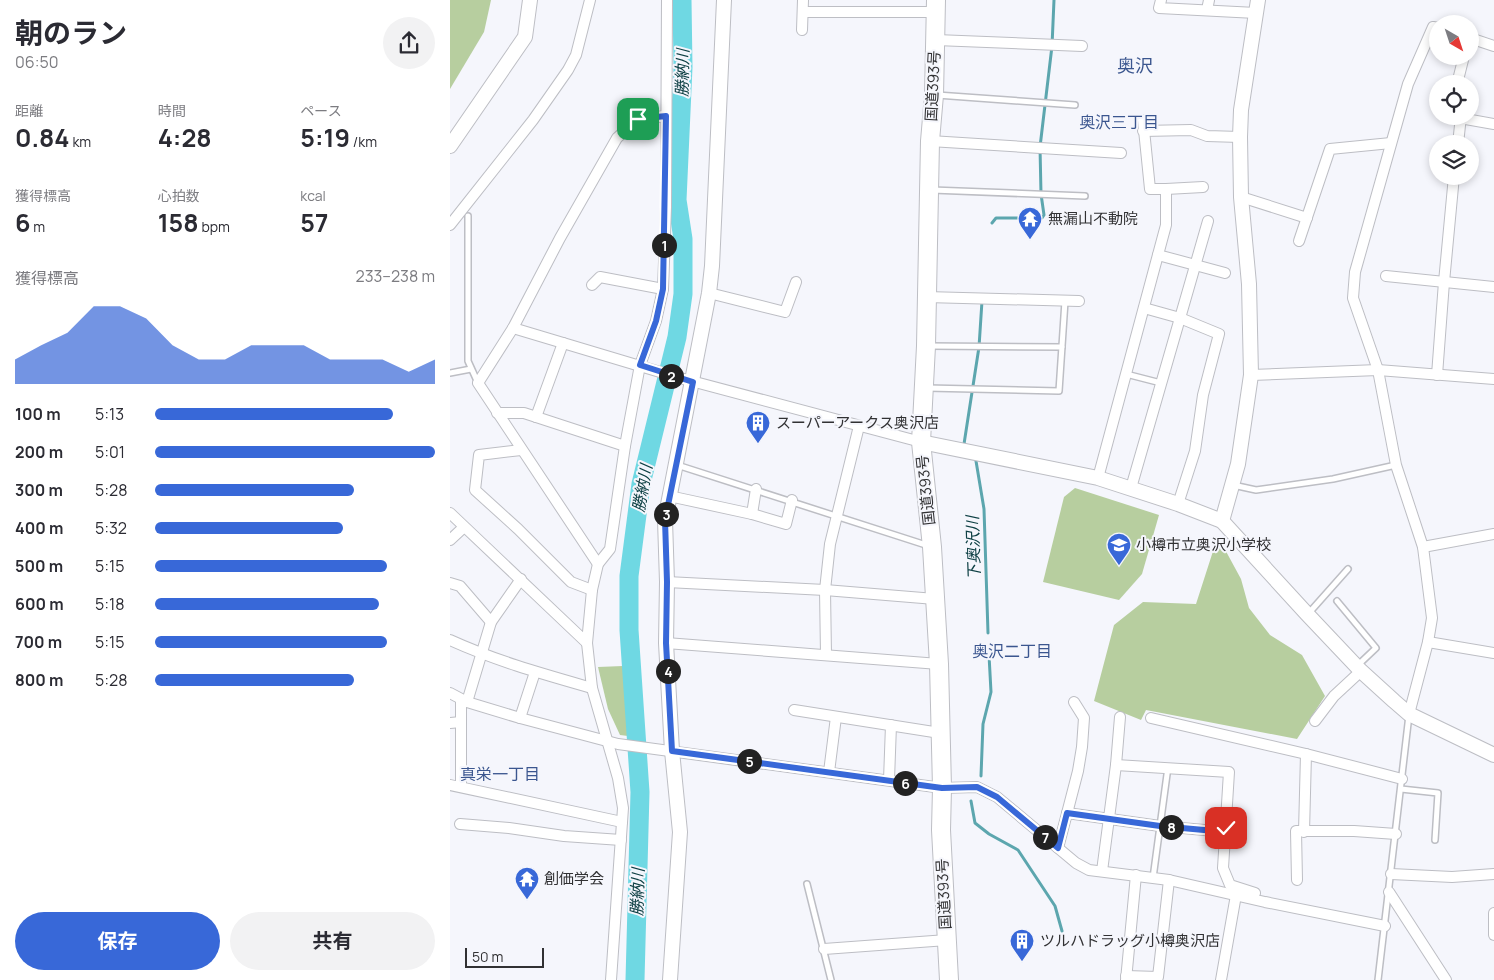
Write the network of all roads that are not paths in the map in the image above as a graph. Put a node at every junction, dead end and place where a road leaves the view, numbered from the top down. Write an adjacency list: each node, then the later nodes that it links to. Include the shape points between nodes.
1 (530, 0): 27 (street, via 525,37)
2 (590, 0): 35 (street, via 576,55 568,70)
3 (667, 0): 19 (street)
4 (724, 0): 50 (street)
5 (803, 0): 10 (street)
6 (1161, 0): 7 (street, via 1160,8)
7 (1208, 5): 9 (street)
8 (936, 6): 10 (street); 13 (highway, 国道393号)
9 (1257, 7): 24 (street, via 1241,110)
10 (802, 12): 11 (street)
11 (802, 30)
12 (1429, 36): 26 (street, via 1408,84)
13 (936, 40): 15 (street); 17 (highway, 国道393号)
14 (1479, 41): 16 (street)
15 (1082, 46)
16 (1494, 46)
17 (934, 95): 18 (lane); 25 (highway, 国道393号)
18 (1075, 105)
19 (666, 116): 49 (street); 56 (street, via 638,119 617,138)
20 (1143, 120): 23 (street)
21 (1479, 121): 22 (street)
22 (1494, 124)
23 (1143, 131): 24 (street, via 1190,130 1207,136); 32 (street, via 1150,189)
24 (1240, 137): 34 (street)
25 (930, 141): 28 (street); 31 (highway, 国道393号)
26 (1391, 143): 37 (street, via 1330,148); 62 (street, via 1355,272 1353,298)
27 (450, 146)
28 (1121, 153)
29 (1453, 185): 46 (street)
30 (1203, 187): 32 (street)
31 (929, 190): 33 (lane); 51 (highway, 国道393号)
32 (1166, 190): 41 (street, via 1166,225)
33 (1086, 196)
34 (1242, 197): 37 (street); 65 (street, via 1249,284)
35 (468, 202): 36 (street); 39 (street)
36 (468, 216): 61 (lane, via 468,361)
37 (1307, 218): 40 (street)
38 (1208, 221): 42 (street)
39 (450, 225)
40 (1299, 242)
41 (1158, 255): 42 (street); 54 (street)
42 (1195, 264): 43 (street); 55 (street)
43 (1225, 273)
44 (1386, 276): 46 (street)
45 (796, 282): 50 (street, via 785,312)
46 (1444, 282): 48 (street); 66 (street)
47 (592, 285): 49 (street, via 600,277)
48 (1494, 288)
49 (663, 289): 60 (street)
50 (709, 293): 68 (street)
51 (926, 296): 52 (street); 58 (highway, 国道393号)
52 (1065, 301): 53 (street); 59 (lane)
53 (1078, 301)
54 (1144, 308): 55 (street); 64 (street)
55 (1180, 318): 69 (street); 86 (street, via 1219,334 1203,395 1195,451)
56 (513, 328): 57 (street); 70 (street)
57 (563, 342): 60 (street); 73 (street)
58 (926, 346): 59 (lane); 71 (highway, 国道393号)
59 (1062, 347): 71 (lane, via 1059,391)
60 (642, 366): 68 (street); 76 (street)
61 (471, 368): 63 (lane); 70 (lane)
62 (1378, 370): 65 (street); 66 (street); 79 (street)
63 (450, 373)
64 (1126, 374): 69 (lane); 80 (street)
65 (1251, 375): 81 (street)
66 (1437, 375): 67 (street)
67 (1494, 379)
68 (686, 380): 74 (street); 78 (street)
69 (1161, 382): 82 (street)
70 (478, 383): 72 (street)
71 (924, 387): 75 (highway, 国道393号)
72 (497, 413): 73 (street, via 524,413); 77 (street)
73 (536, 417): 76 (street)
74 (859, 426): 75 (street); 89 (street)
75 (921, 442): 80 (street); 94 (highway, 国道393号)
76 (625, 446): 96 (street, via 610,549)
77 (521, 450): 96 (street); 101 (street, via 478,455 475,490 571,582)
78 (675, 464): 83 (lane); 84 (street)
79 (1396, 465): 81 (lane, via 1333,479 1256,490); 95 (street)
80 (1098, 478): 82 (street)
81 (1233, 485): 90 (street)
82 (1130, 488): 86 (street)
83 (756, 489): 85 (lane); 88 (street)
84 (669, 496): 88 (street); 99 (street, via 665,520)
85 (792, 500): 88 (street, via 786,524); 89 (lane)
86 (1178, 504): 90 (street)
87 (450, 513): 91 (street)
88 (752, 514)
89 (837, 516): 94 (lane); 102 (street)
90 (1222, 521): 105 (street)
91 (464, 527): 93 (street); 98 (street)
92 (1494, 534): 95 (street)
93 (450, 540)
94 (932, 546): 103 (highway, 国道393号)
95 (1423, 547): 108 (street, via 1432,618)
96 (598, 564): 101 (street)
97 (1348, 569): 105 (lane)
98 (521, 579): 106 (street); 109 (street)
99 (667, 582): 102 (street); 110 (street)
100 (450, 583): 106 (street, via 460,586)
101 (592, 590): 109 (street)
102 (825, 590): 103 (street); 113 (street)
103 (934, 599): 114 (highway, 国道393号)
104 (1337, 601): 115 (lane, via 1376,648)
105 (1307, 614): 115 (street)
106 (491, 622): 112 (street)
107 (450, 640): 112 (street)
108 (1428, 642): 111 (street); 122 (street)
109 (587, 643): 117 (street)
110 (666, 643): 113 (street); 133 (street)
111 (1494, 653)
112 (482, 654): 116 (street); 119 (street)
113 (826, 655): 114 (street)
114 (940, 664): 131 (highway, 国道393号)
115 (1359, 668): 122 (street); 127 (street)
116 (535, 672): 117 (street); 125 (street)
117 (592, 688): 132 (street)
118 (450, 693): 119 (street)
119 (464, 701): 125 (street); 128 (street)
120 (1074, 702): 144 (street, via 1084,718 1078,771)
121 (794, 710): 123 (street)
122 (1410, 714): 135 (street); 140 (lane)
123 (836, 717): 130 (street); 138 (street)
124 (1120, 717): 136 (street)
125 (520, 718): 132 (street)
126 (1151, 718): 134 (street)
127 (1315, 721)
128 (461, 722): 129 (street); 142 (street)
129 (450, 723)
130 (891, 725): 131 (street); 139 (street)
131 (940, 733): 143 (highway, 国道393号)
132 (613, 743): 133 (street); 146 (street, via 623,808)
133 (672, 751): 138 (street); 174 (street, via 680,832)
134 (1306, 754): 140 (street); 150 (street)
135 (1494, 755)
136 (1116, 765): 137 (street); 145 (street)
137 (1168, 767): 148 (lane); 149 (street, via 1229,772)
138 (829, 772): 139 (street)
139 (889, 780): 143 (street)
140 (1401, 784): 151 (lane); 153 (lane, via 1438,793)
141 (450, 785): 142 (street)
142 (461, 787): 146 (street)
143 (942, 788): 154 (street, via 977,787 997,797); 169 (highway, 国道393号)
144 (1067, 813): 145 (street); 154 (street)
145 (1108, 818): 148 (street); 155 (street)
146 (622, 822): 152 (street)
147 (460, 824): 152 (street)
148 (1160, 826): 149 (street); 159 (lane)
149 (1226, 832): 165 (street, via 1223,868 1230,885 1261,895)
150 (1304, 832): 151 (street); 161 (street, via 1296,831)
151 (1396, 834): 156 (lane)
152 (621, 840): 173 (street)
153 (1435, 840)
154 (1058, 848): 155 (street, via 1089,870)
155 (1102, 871): 158 (street)
156 (1391, 874): 157 (street, via 1452,877); 163 (lane)
157 (1494, 874)
158 (1136, 875): 159 (street); 171 (street)
159 (1153, 878): 160 (street)
160 (1169, 880): 164 (street); 172 (street)
161 (1296, 880)
162 (807, 884): 170 (lane)
163 (1389, 892): 167 (lane); 179 (street)
164 (1236, 895): 165 (street); 177 (street)
165 (1265, 902): 167 (street)
166 (1494, 913): 168 (street)
167 (1385, 926): 178 (lane)
168 (1494, 935)
169 (947, 940): 170 (street); 176 (highway, 国道393号)
170 (824, 949): 175 (lane)
171 (1126, 978): 172 (street)
172 (1157, 979)
173 (611, 980)
174 (670, 980)
175 (831, 980)
176 (949, 980)
177 (1221, 980)
178 (1378, 980)
179 (1446, 980)

